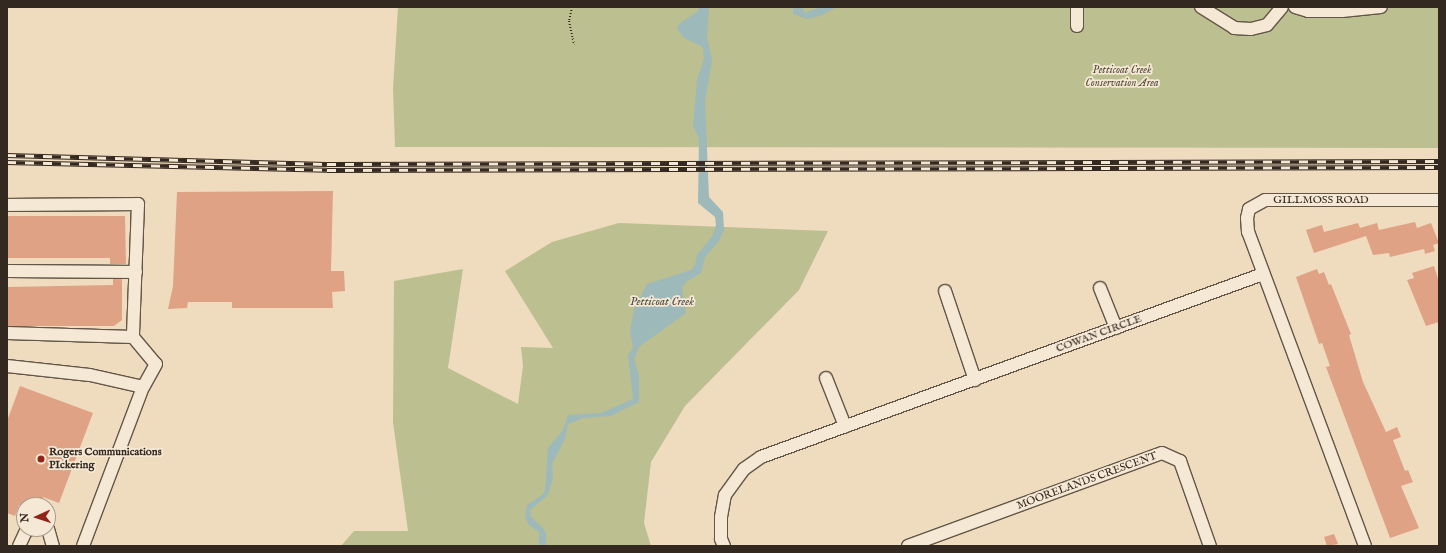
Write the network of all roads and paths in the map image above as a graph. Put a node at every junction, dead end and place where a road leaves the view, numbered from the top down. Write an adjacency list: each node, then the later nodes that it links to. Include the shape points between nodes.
1 (572, 7): 8 (path, via 569,21)
2 (1077, 7): 7 (street)
3 (1201, 7): 4 (street, via 1234,28 1251,29 1266,25)
4 (1282, 7)
5 (1295, 7): 6 (street, via 1308,11 1342,11)
6 (1381, 7)
7 (1077, 26)
8 (574, 44)
9 (1439, 200): 13 (street, GILLMOSS ROAD, via 1265,200 1250,209 1247,224)
10 (7, 205): 12 (street, via 138,204)
11 (7, 271): 12 (street)
12 (136, 272): 18 (street)
13 (1263, 274): 16 (street, COWAN CIRCLE); 28 (street)
14 (1100, 288): 16 (street)
15 (945, 291): 21 (street)
16 (1116, 328): 21 (street, COWAN CIRCLE)
17 (7, 333): 18 (street)
18 (133, 337): 22 (street, via 156,364)
19 (8, 368): 22 (street, via 90,375)
20 (826, 378): 23 (street)
21 (975, 380): 23 (street, COWAN CIRCLE)
22 (142, 387): 24 (street)
23 (845, 426): 25 (street, COWAN CIRCLE, via 772,452 744,469 725,495 721,517 721,539)
24 (83, 546)
25 (724, 546)
26 (908, 546): 27 (street, MOORELANDS CRESCENT, via 1162,453 1180,461)
27 (1210, 546)
28 (1365, 546)

